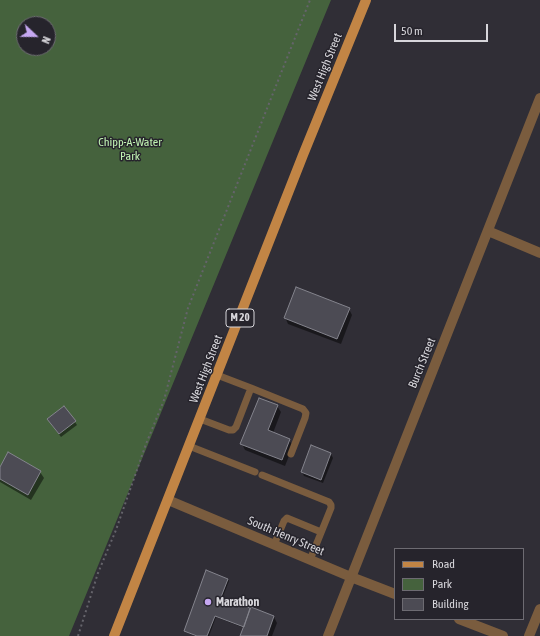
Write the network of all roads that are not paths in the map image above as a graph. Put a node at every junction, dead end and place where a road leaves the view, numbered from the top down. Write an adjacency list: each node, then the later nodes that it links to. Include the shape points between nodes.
1 (366, 0): 5 (main road, West High Street / M 20)
2 (540, 98): 3 (street, Burch Street)
3 (488, 231): 4 (street); 14 (street, Burch Street)
4 (540, 253)
5 (217, 375): 6 (lane); 7 (main road, West High Street / M 20)
6 (252, 388): 7 (lane, via 233,430); 9 (lane, via 306,413)
7 (200, 419): 8 (main road, West High Street / M 20)
8 (189, 446): 10 (main road, West High Street / M 20); 11 (lane, via 329,502 331,508)
9 (291, 454)
10 (168, 500): 12 (street, South Henry Street); 18 (main road, West High Street / M 20)
11 (321, 532): 12 (lane, via 286,518); 13 (lane)
12 (274, 545): 13 (street, South Henry Street)
13 (310, 560): 14 (street, South Henry Street)
14 (351, 578): 15 (street, South Henry Street); 19 (street, Burch Street)
15 (394, 594)
16 (540, 609): 21 (street)
17 (462, 620): 20 (street)
18 (114, 636)
19 (328, 636)
20 (503, 636)
21 (529, 636)

